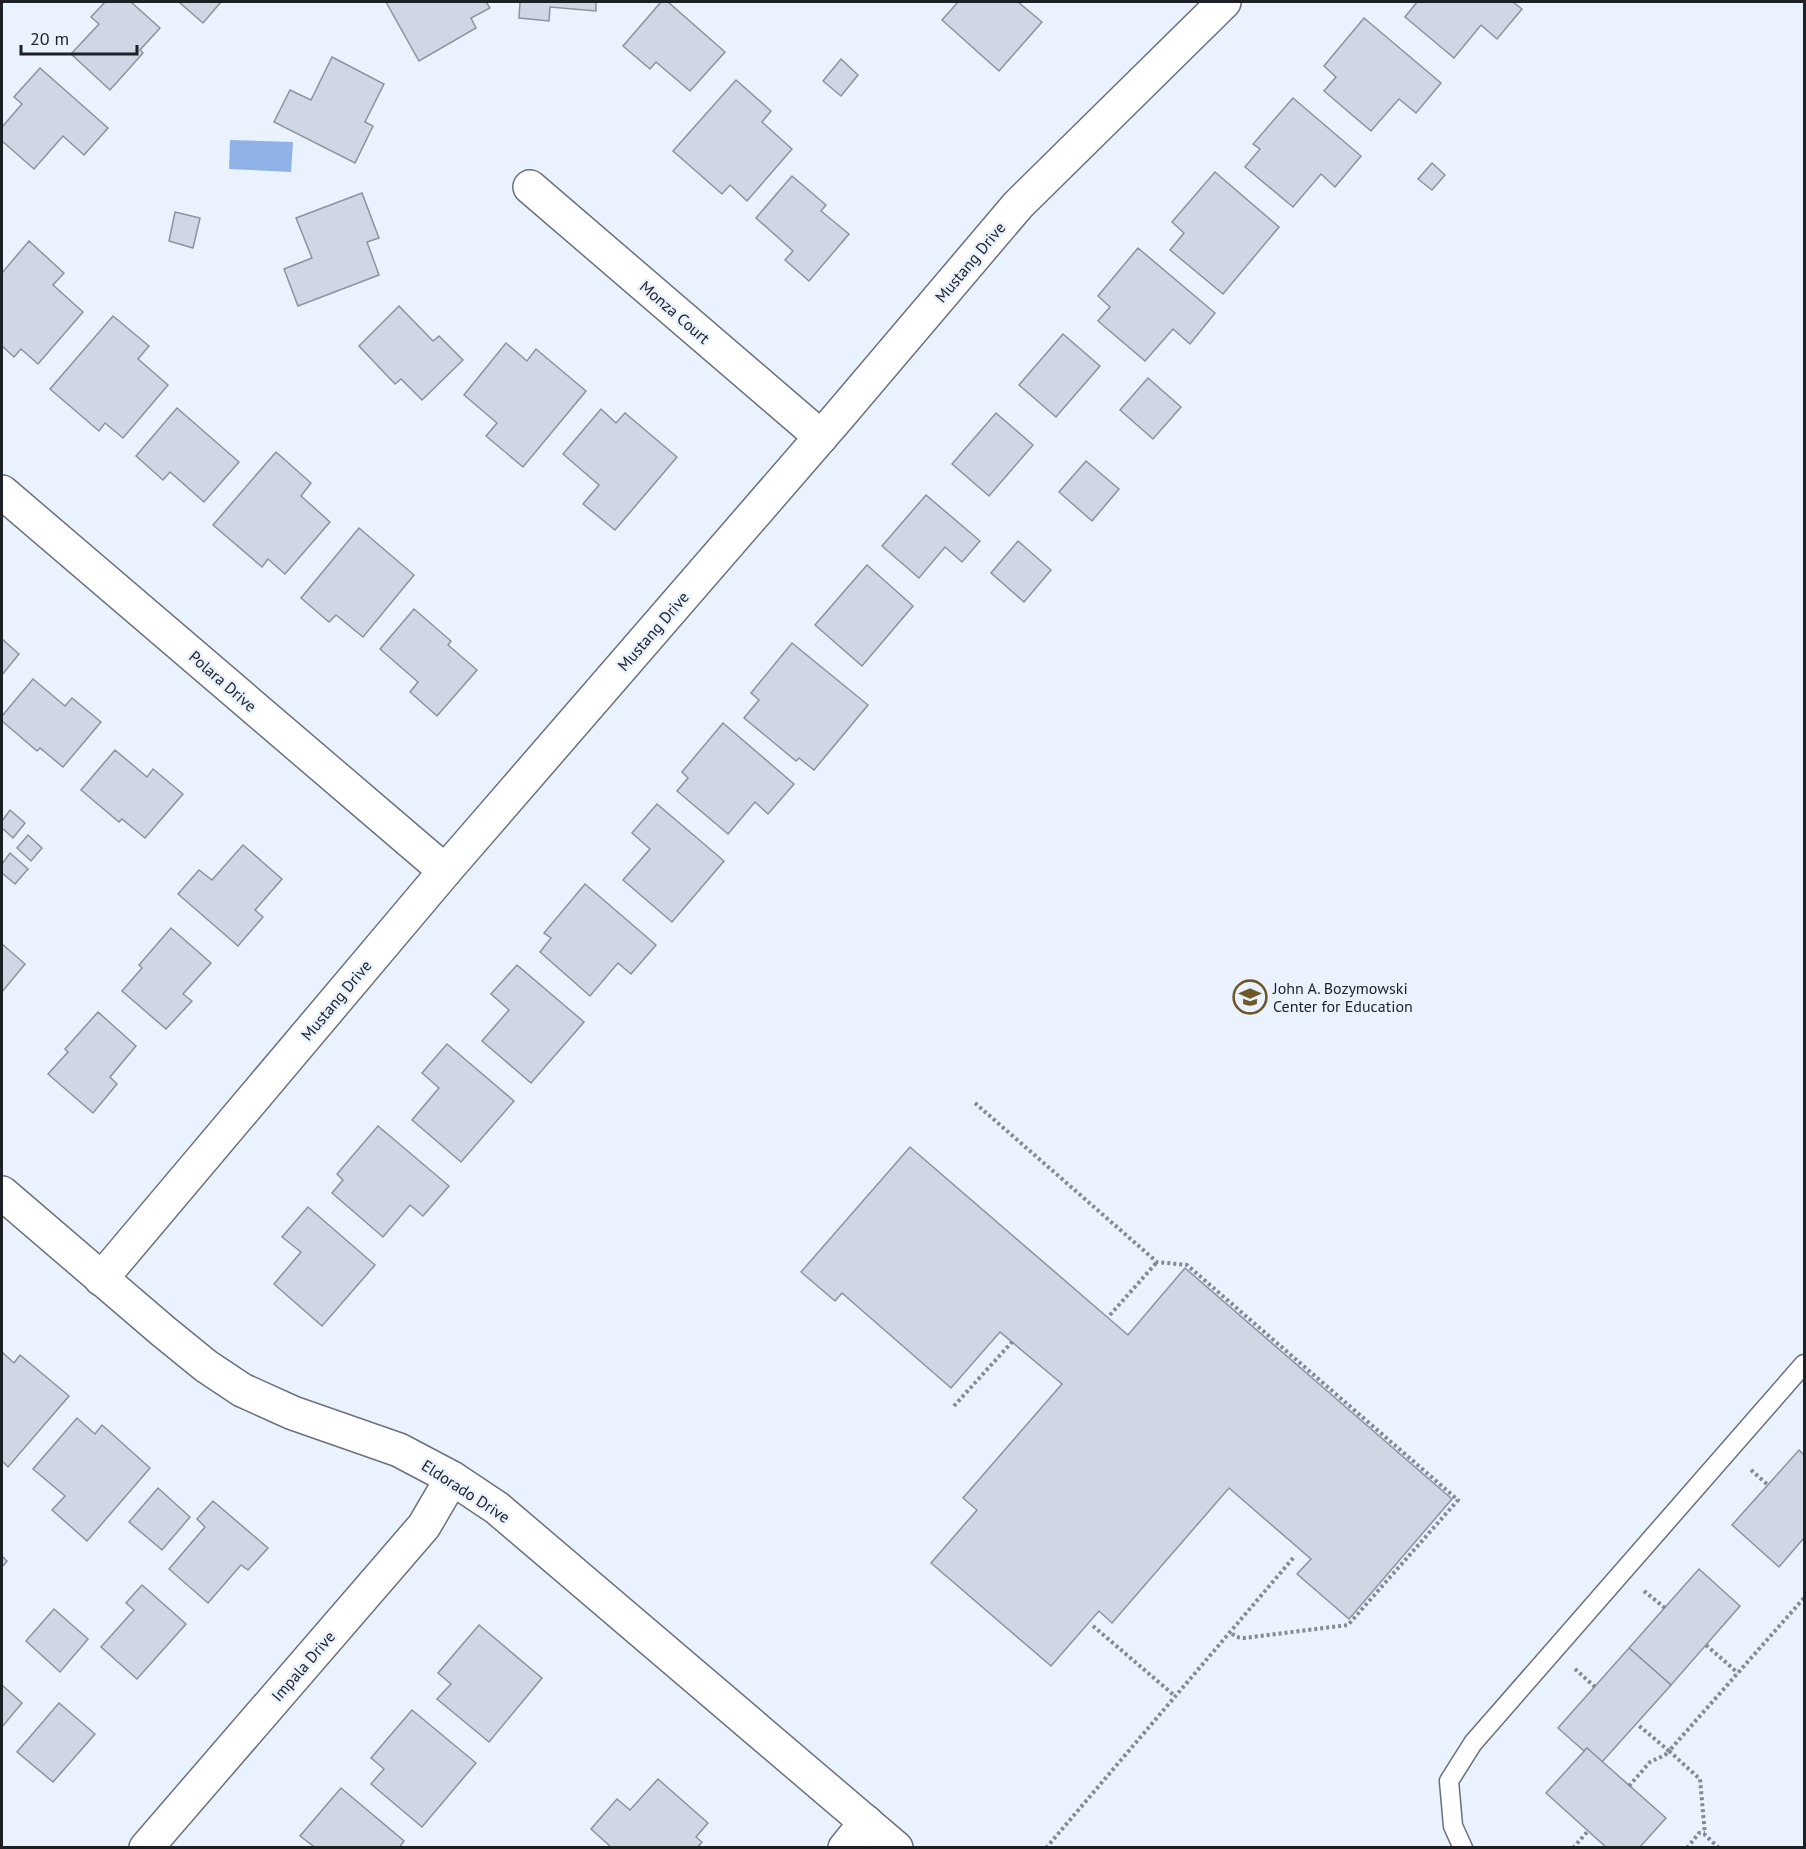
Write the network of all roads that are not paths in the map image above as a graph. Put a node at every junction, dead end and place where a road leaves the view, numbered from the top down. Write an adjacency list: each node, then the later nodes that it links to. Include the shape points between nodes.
1 (1206, 7): 3 (street, Mustang Drive, via 1018,205)
2 (530, 187): 3 (street, Monza Court)
3 (821, 437): 5 (street, Mustang Drive)
4 (2, 492): 5 (street, Polara Drive)
5 (445, 871): 7 (street, Mustang Drive)
6 (2, 1193): 7 (street, Eldorado Drive)
7 (101, 1279): 9 (street, Eldorado Drive, via 206,1366 242,1390 293,1413 399,1450)
8 (1804, 1364): 14 (lane, via 1473,1743 1449,1781 1453,1826)
9 (452, 1478): 10 (street, Eldorado Drive, via 519,1525); 11 (street, Impala Drive, via 427,1521 399,1555)
10 (866, 1822): 12 (street); 13 (street, Eldorado Drive)
11 (146, 1848)
12 (844, 1848)
13 (896, 1848)
14 (1463, 1848)

